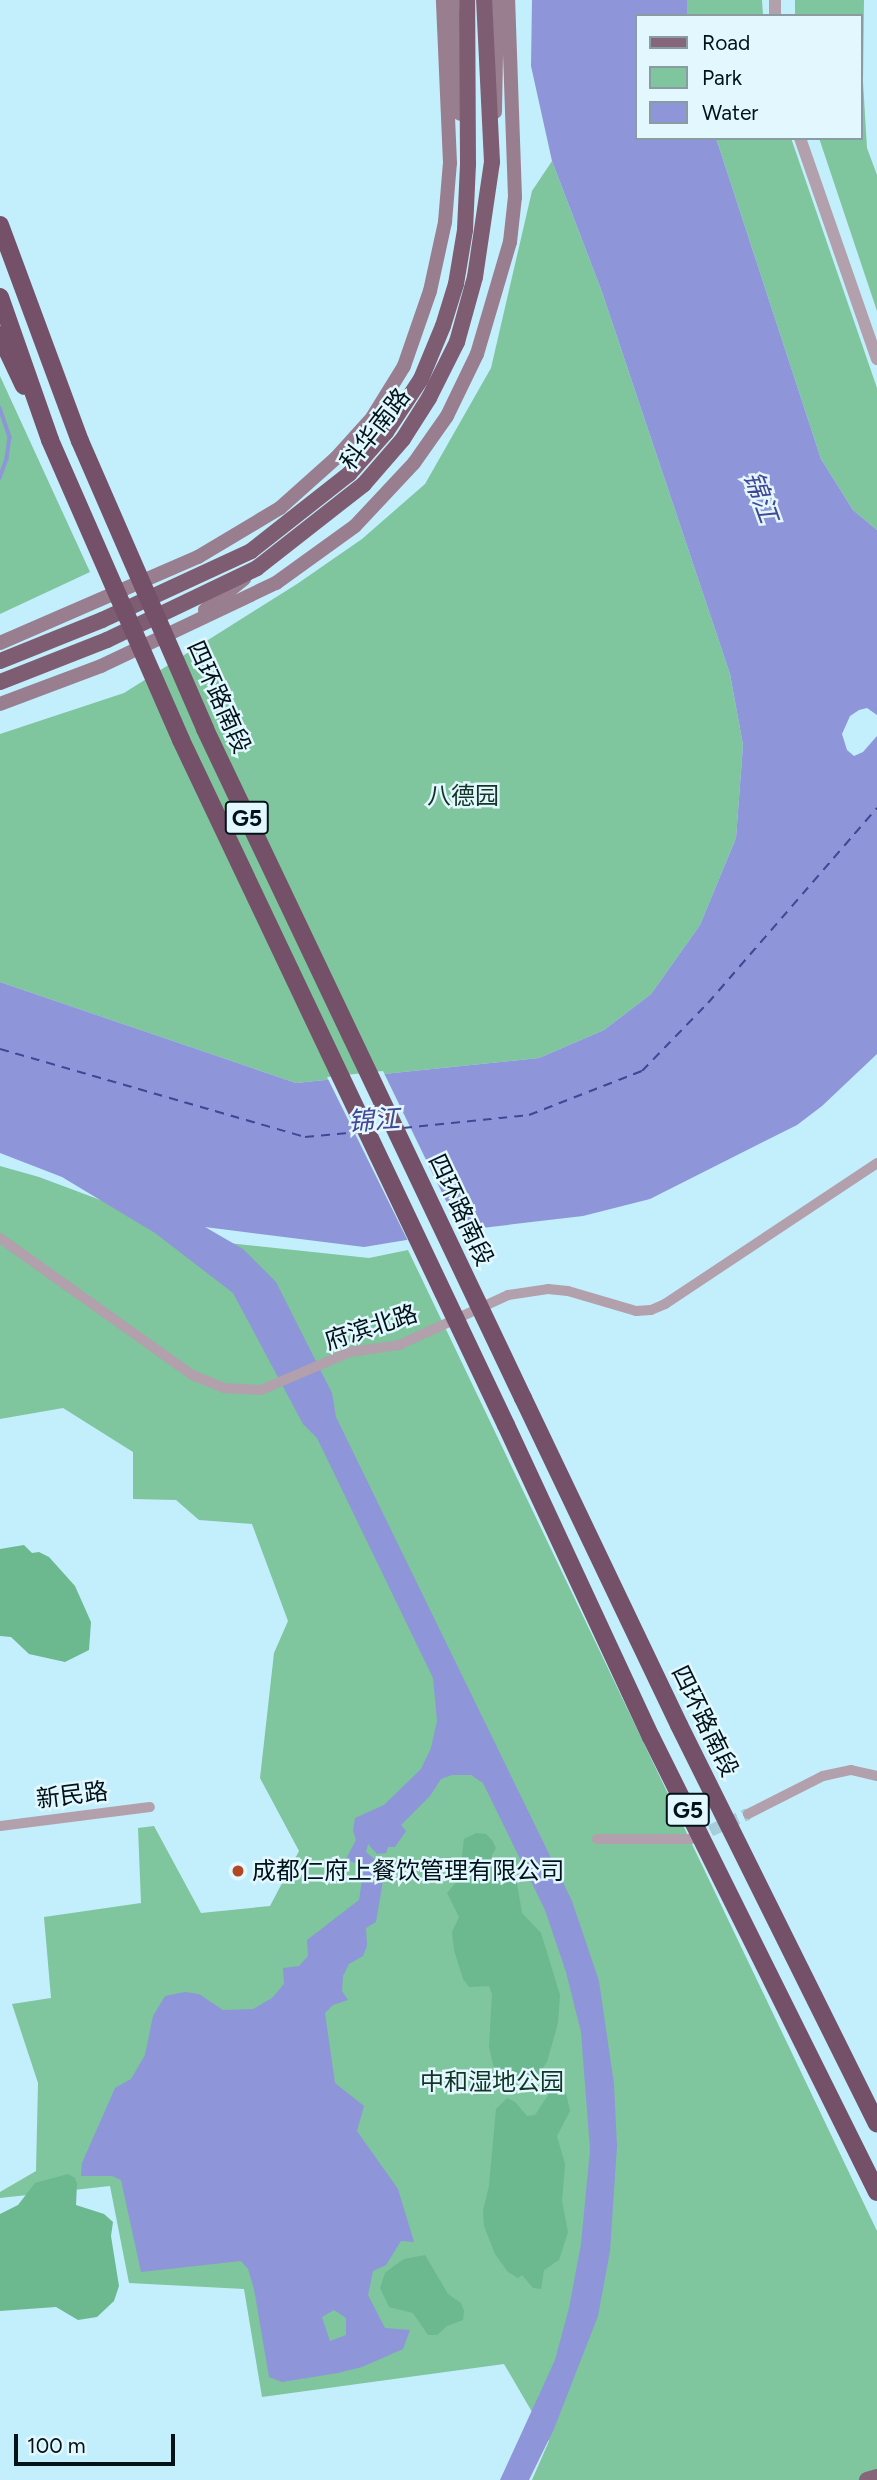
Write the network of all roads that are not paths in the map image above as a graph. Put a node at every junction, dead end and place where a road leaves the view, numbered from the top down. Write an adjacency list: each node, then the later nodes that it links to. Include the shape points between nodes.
1 (443, 0): 19 (main road, via 450,163 444,222 430,291 404,366 372,418 280,508 198,557)
2 (452, 0): 9 (main road, via 461,135)
3 (467, 0): 9 (highway, 科华南路)
4 (484, 0): 8 (highway, 科华南路)
5 (497, 0): 8 (main road)
6 (508, 0): 18 (main road, via 515,197 510,242 477,354 447,416 377,505 324,551 276,583)
7 (801, 140): 15 (street)
8 (492, 162): 17 (highway, 科华南路, via 475,277 457,342 429,398 403,439 364,484)
9 (468, 164): 20 (highway, 科华南路, via 465,230 443,326 421,379 386,432 349,474 251,551)
10 (0, 214): 12 (highway, bridge)
11 (0, 225): 12 (highway, 四环路南段 / G5, bridge)
12 (12, 258): 31 (highway, 四环路南段 / G5, bridge, via 80,441 205,729 678,1725)
13 (0, 297): 16 (highway, G5, bridge)
14 (0, 335): 16 (highway, bridge)
15 (877, 359)
16 (50, 440): 32 (highway, G5, bridge, via 181,740 651,1737)
17 (257, 568): 18 (main road); 21 (highway, 科华南路, via 107,640)
18 (188, 624): 22 (main road, via 101,666)
19 (0, 643)
20 (0, 661)
21 (0, 682)
22 (0, 704)
23 (877, 1163): 24 (street, 府滨北路, via 651,1310 636,1311 568,1291 526,1292 481,1306 399,1345 365,1348 276,1386 244,1391 192,1376)
24 (0, 1238)
25 (877, 1776): 27 (street, via 850,1770 823,1776)
26 (150, 1807): 28 (street, 新民路)
27 (748, 1814)
28 (0, 1826)
29 (597, 1839): 30 (street)
30 (692, 1839)
31 (877, 2124)
32 (877, 2192)
33 (877, 2477): 34 (main road)
34 (867, 2480)

